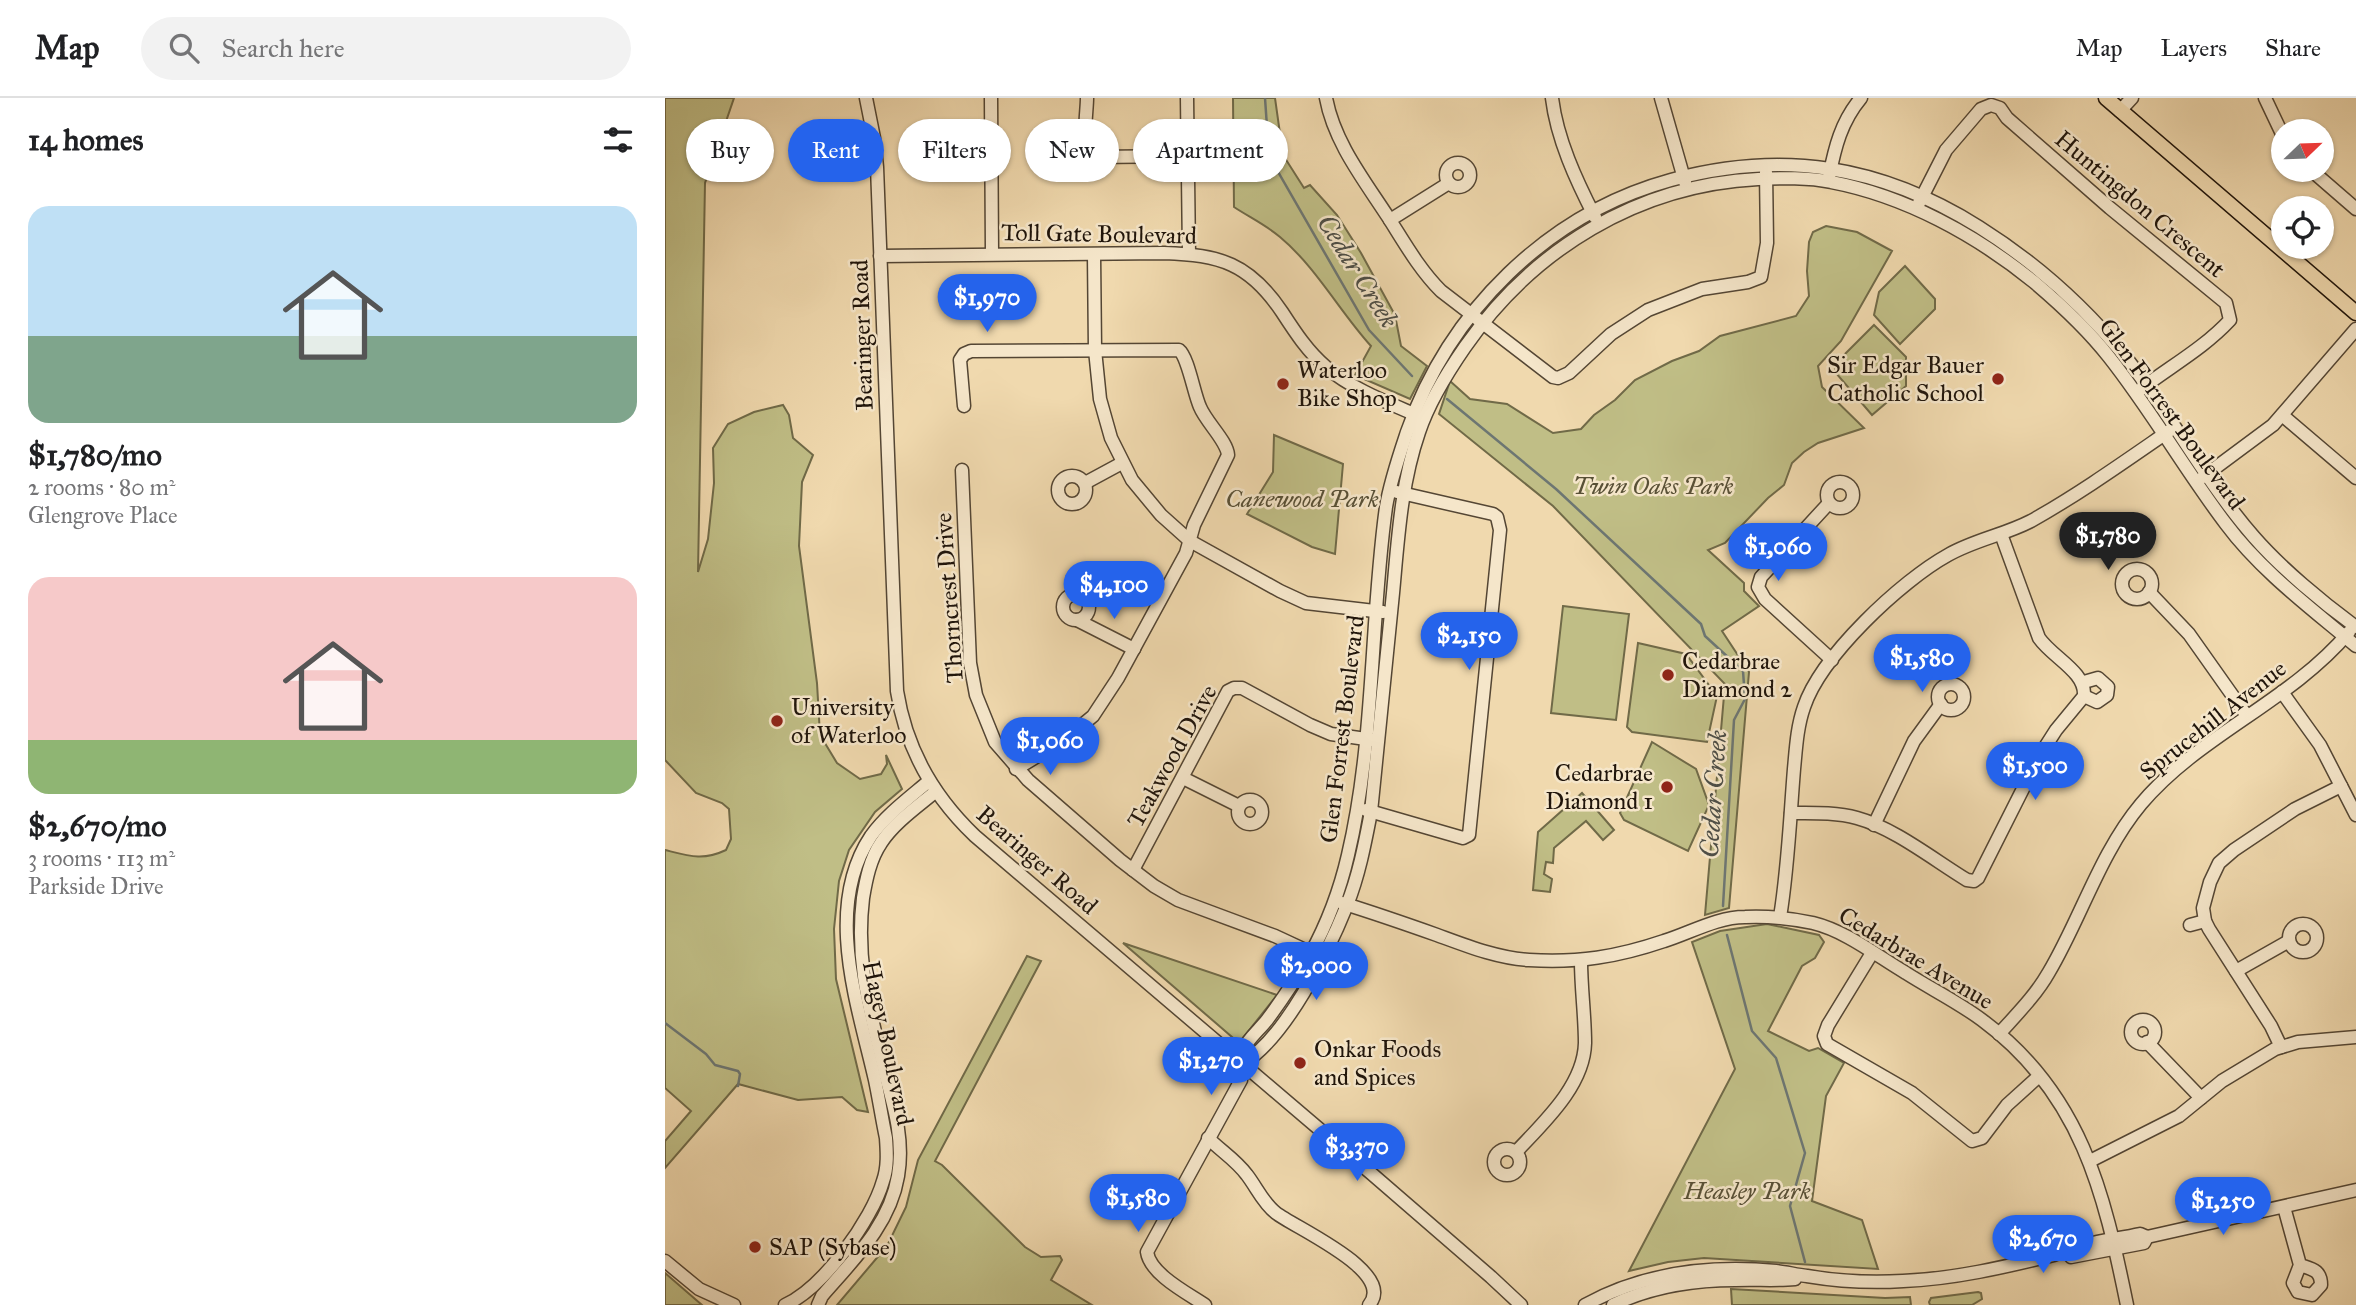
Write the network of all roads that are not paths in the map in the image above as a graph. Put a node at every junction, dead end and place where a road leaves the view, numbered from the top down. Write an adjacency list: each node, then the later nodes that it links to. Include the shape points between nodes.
1 (866, 98): 30 (street, Bearinger Road, via 876,147)
2 (991, 98): 27 (street)
3 (1087, 98): 15 (street, via 1086,146 1095,157)
4 (1187, 98): 13 (street)
5 (1326, 98): 26 (street, via 1348,154)
6 (1552, 98): 25 (street, via 1567,154)
7 (1661, 98): 22 (street)
8 (1861, 98): 17 (street, via 1839,132)
9 (2106, 98): 12 (main road)
10 (2131, 98): 12 (street)
11 (2265, 98): 14 (street)
12 (2120, 111): 31 (main road)
13 (1187, 119)
14 (2275, 119)
15 (1133, 157)
16 (1765, 164): 17 (street, Glen Forrest Boulevard, via 1793,164); 18 (street); 22 (street, Glen Forrest Boulevard, via 1721,169)
17 (1830, 175): 18 (street, Glen Forrest Boulevard); 23 (street, Glen Forrest Boulevard)
18 (1766, 179): 22 (street, Glen Forrest Boulevard); 33 (street, via 1767,243 1758,278 1702,289 1648,310 1557,378)
19 (1188, 182): 28 (street)
20 (2325, 182): 24 (street)
21 (1449, 183): 26 (street)
22 (1686, 183): 25 (street, Glen Forrest Boulevard, via 1657,199)
23 (1919, 203): 36 (street, Glen Forrest Boulevard, via 1978,226 2003,252 2056,284 2083,309); 36 (street, Huntingdon Crescent, via 1946,150 1981,109 2000,108 2110,208 2226,303 2229,320 2225,326)
24 (2356, 208)
25 (1595, 218): 32 (street, Glen Forrest Boulevard, via 1563,229 1535,249); 33 (street, Glen Forrest Boulevard, via 1528,274)
26 (1390, 220): 32 (street, via 1430,279)
27 (992, 253): 29 (street, Toll Gate Boulevard); 30 (street, Toll Gate Boulevard)
28 (1189, 254): 29 (street, Toll Gate Boulevard); 39 (street, Toll Gate Boulevard, via 1220,260 1247,273 1326,367 1354,386)
29 (1094, 255): 35 (street)
30 (880, 256): 66 (street, Bearinger Road, via 897,691 906,733)
31 (2356, 313)
32 (1471, 314): 33 (street); 39 (street, Glen Forrest Boulevard, via 1441,358)
33 (1482, 323): 39 (street, Glen Forrest Boulevard)
34 (2356, 328): 38 (street)
35 (1095, 350): 37 (street, via 971,351 960,360); 42 (street, via 1100,399); 50 (street, via 1179,351 1185,356 1201,409 1228,448)
36 (2141, 389): 40 (street, Glen Forrest Boulevard); 41 (street, Glen Forrest Boulevard)
37 (964, 406)
38 (2282, 415): 44 (street); 45 (street)
39 (1419, 416): 47 (street, Glen Forrest Boulevard)
40 (2175, 426): 41 (street); 44 (street, Glen Forrest Boulevard)
41 (2164, 435): 44 (street, Glen Forrest Boulevard); 49 (street, via 2091,485)
42 (1122, 463): 46 (street); 50 (street, via 1161,515)
43 (962, 470): 64 (street, Thorncrest Drive, via 974,685 995,742)
44 (2202, 477): 55 (street, Glen Forrest Boulevard, via 2286,569); 56 (street, Glen Forrest Boulevard, via 2224,522 2247,549)
45 (2356, 478)
46 (1085, 483)
47 (1396, 492): 52 (street, Glen Forrest Boulevard, via 1387,503); 53 (street, Glen Forrest Boulevard); 70 (street, via 1493,514 1500,530 1469,835 1463,838)
48 (1829, 503): 59 (street, via 1761,577 1758,587 1765,599)
49 (2001, 534): 59 (street, via 1949,554 1906,584); 73 (street, via 2039,638 2084,689 2040,755 1979,878 1967,880)
50 (1190, 541): 52 (street, via 1306,603); 58 (street)
51 (2149, 593): 62 (street, via 2189,634)
52 (1377, 611): 53 (street); 63 (street, Glen Forrest Boulevard)
53 (1391, 613): 63 (street, Glen Forrest Boulevard)
54 (1076, 620): 58 (street)
55 (2355, 626): 56 (street, Sprucehill Avenue)
56 (2345, 637): 57 (street, Glen Forrest Boulevard); 60 (street, Sprucehill Avenue)
57 (2356, 646)
58 (1133, 649): 64 (street, via 1093,716)
59 (1832, 660): 71 (street, via 1804,706)
60 (2282, 692): 62 (street, Sprucehill Avenue); 67 (street, via 2320,745)
61 (1941, 704): 73 (street, via 1914,741)
62 (2247, 716): 84 (street, Sprucehill Avenue, via 2174,771 2126,822 2049,972)
63 (1372, 740): 65 (street, Teakwood Drive, via 1331,734 1234,688 1228,691); 69 (street, Glen Forrest Boulevard); 70 (street, Glen Forrest Boulevard)
64 (1016, 769): 74 (street, Thorncrest Drive)
65 (1183, 778): 68 (street); 74 (street, Teakwood Drive)
66 (932, 786): 88 (street, Bearinger Road, via 975,836); 103 (street, Hagey Boulevard, via 881,823 870,838 849,900 848,959 886,1138 884,1180 856,1236 805,1293); 104 (street, Hagey Boulevard, via 880,844 866,880 859,930 868,1004 898,1126 898,1179 888,1211 871,1239)
67 (2341, 786): 72 (street); 77 (street, via 2295,809 2219,863 2203,908)
68 (1239, 806)
69 (1357, 808): 70 (street); 75 (street, Glen Forrest Boulevard)
70 (1371, 812): 75 (street, Glen Forrest Boulevard, via 1361,861)
71 (1791, 813): 73 (street, via 1853,817); 76 (street)
72 (2356, 815)
73 (1874, 825)
74 (1133, 870): 81 (street, Thorncrest Drive, via 1178,900)
75 (1341, 902): 81 (street, Glen Forrest Boulevard); 82 (street, Cedarbrae Avenue, via 1504,957)
76 (1780, 917): 80 (street, Cedarbrae Avenue, via 1820,926); 82 (street, Cedarbrae Avenue, via 1726,919 1634,951)
77 (2205, 921): 78 (street); 83 (street)
78 (2190, 925)
79 (2290, 941): 83 (street)
80 (1872, 953): 84 (street, Cedarbrae Avenue); 89 (street, via 1828,1025 1823,1036 1827,1044 1912,1093 1972,1140 1982,1138 2011,1101)
81 (1316, 956): 88 (street, Glen Forrest Boulevard, via 1316,971 1286,1020 1254,1058)
82 (1581, 961): 92 (street, via 1585,1045 1580,1068 1570,1088)
83 (2237, 971): 87 (street)
84 (1999, 1034): 89 (street, Cedarbrae Avenue)
85 (2356, 1037): 87 (street)
86 (2147, 1042): 90 (street)
87 (2281, 1046): 90 (street, via 2242,1067)
88 (1242, 1064): 91 (street, via 1241,1080); 107 (street, Bearinger Road)
89 (2039, 1076): 93 (street, Cedarbrae Avenue, via 2065,1112)
90 (2201, 1098): 93 (street, via 2165,1124)
91 (1208, 1138): 105 (street, via 1147,1252 1154,1269); 106 (street, via 1247,1175 1276,1214 1314,1234 1367,1274 1376,1295)
92 (1516, 1153)
93 (2090, 1161): 96 (street, Cedarbrae Avenue)
94 (2356, 1190): 95 (street)
95 (2284, 1207): 96 (street, via 2147,1237 2140,1234); 98 (street)
96 (2114, 1244): 99 (street, via 2063,1250 1971,1273 1902,1281); 110 (street, Cedarbrae Avenue)
97 (665, 1261): 100 (street)
98 (2300, 1265)
99 (1809, 1277): 108 (street, via 1726,1269 1672,1275 1609,1292); 109 (street, via 1673,1286)
100 (699, 1289): 101 (street); 102 (street)
101 (709, 1305)
102 (734, 1305)
103 (785, 1305)
104 (818, 1305)
105 (1205, 1305)
106 (1369, 1305)
107 (1521, 1305)
108 (1585, 1305)
109 (1613, 1305)
110 (2127, 1305)

